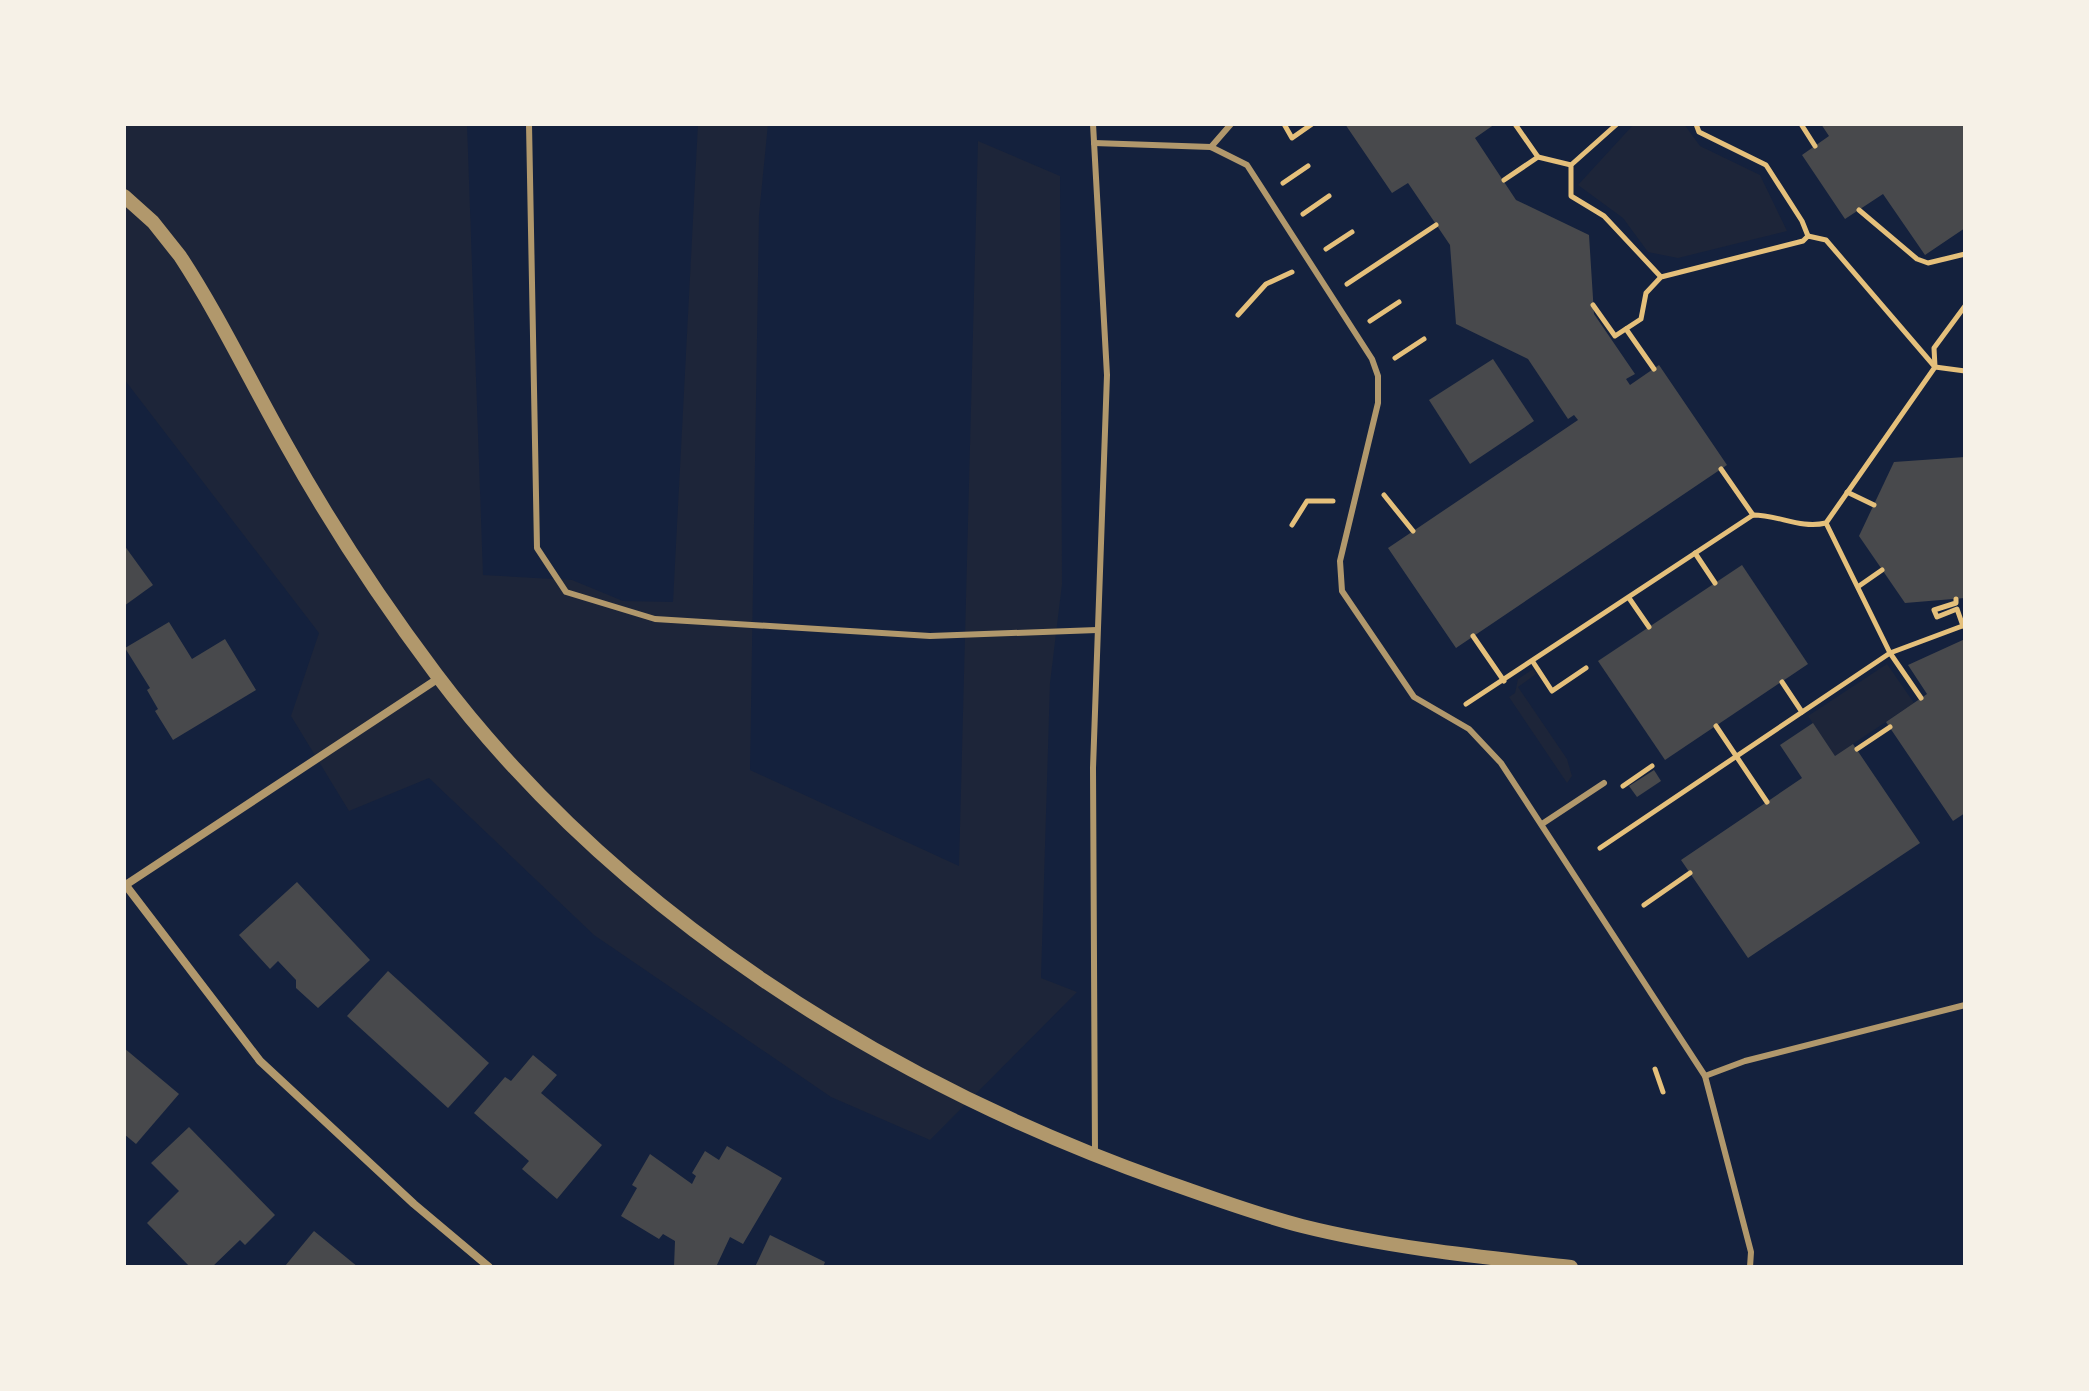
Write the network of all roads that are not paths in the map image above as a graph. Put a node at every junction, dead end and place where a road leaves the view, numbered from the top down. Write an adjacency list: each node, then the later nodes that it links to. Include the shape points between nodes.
1 (529, 124): 7 (lane, via 537,548 566,592 655,619 807,631 930,636)
2 (1093, 124): 4 (lane)
3 (1231, 124): 5 (lane)
4 (1094, 143): 5 (lane); 7 (lane, via 1107,375)
5 (1211, 147): 10 (lane, via 1247,165 1378,371 1378,403 1340,561 1342,591 1414,697 1486,744)
6 (124, 196): 8 (street, via 180,256 311,488)
7 (1097, 630): 14 (lane)
8 (439, 678): 11 (street); 14 (street, via 589,840 665,907 749,970 927,1080)
9 (1604, 783): 10 (lane)
10 (1542, 824): 13 (lane)
11 (124, 885): 15 (street, via 260,1061)
12 (1965, 1005): 13 (lane)
13 (1705, 1076): 17 (lane, via 1751,1252)
14 (1095, 1156): 16 (street, via 1303,1226)
15 (489, 1267)
16 (1571, 1267)
17 (1750, 1267)

